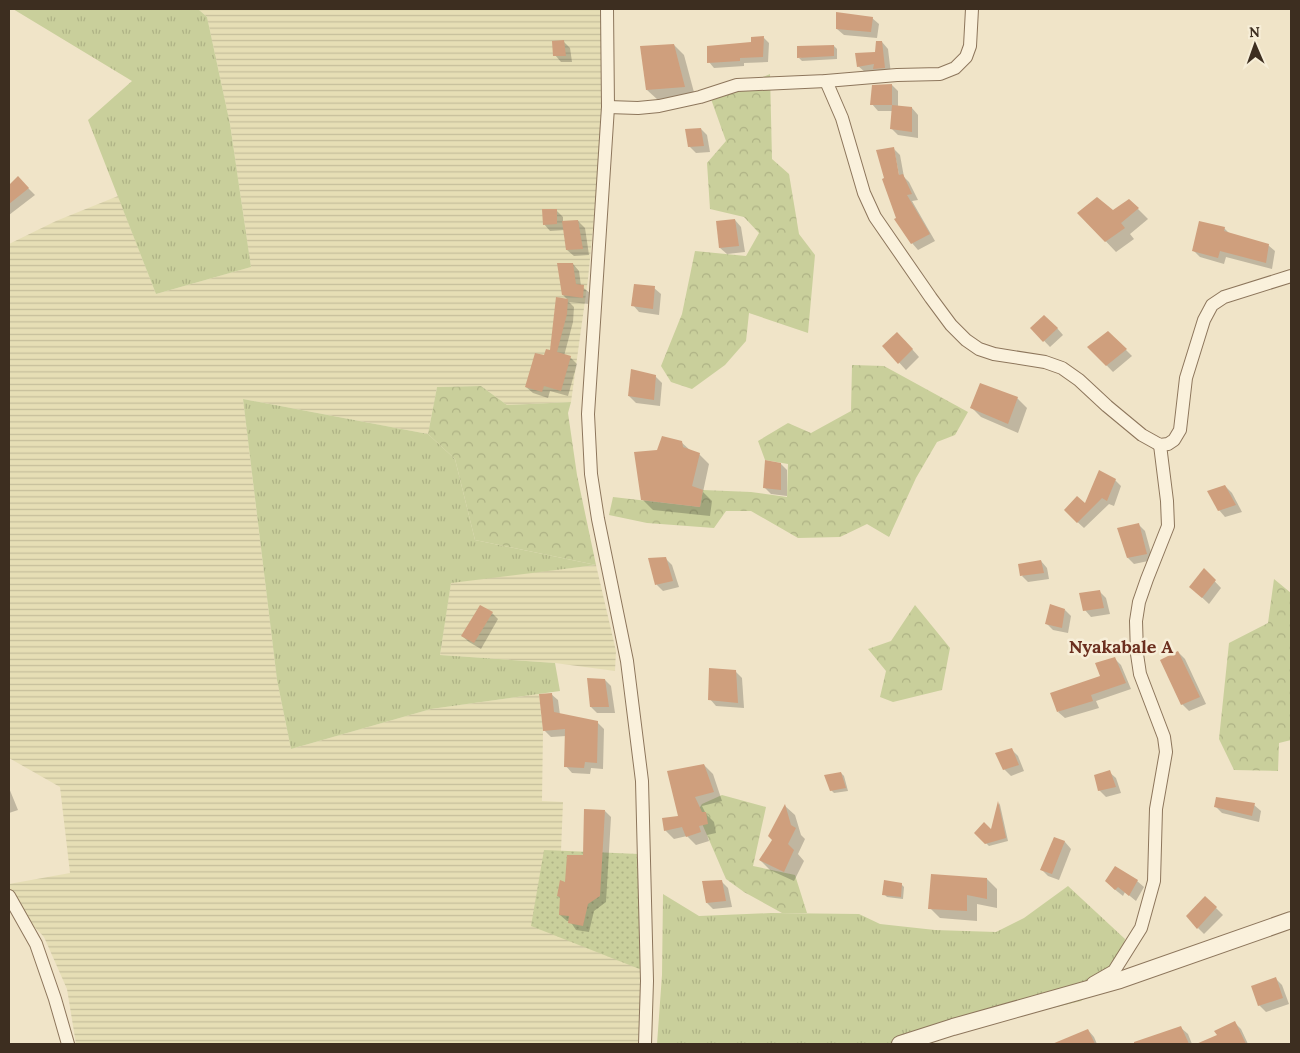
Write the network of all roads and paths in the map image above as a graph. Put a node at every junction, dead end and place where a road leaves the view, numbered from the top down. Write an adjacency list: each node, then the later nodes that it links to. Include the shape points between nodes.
1 (607, 9): 4 (street)
2 (972, 9): 3 (street, via 970,46 966,57 954,68 940,74)
3 (826, 82): 4 (street, via 737,85 659,106); 6 (street, via 842,118 874,217 951,325 979,349 1062,368 1142,435)
4 (608, 107): 11 (street, via 588,414 591,474 627,661 642,781 647,981)
5 (1291, 276): 6 (street, via 1212,305 1204,320 1186,378 1180,430 1174,440)
6 (1160, 445): 9 (street, via 1168,526 1147,579 1136,621 1140,674 1164,737 1166,752 1156,809 1154,881 1142,928 1114,971)
7 (9, 896): 10 (street, via 36,944)
8 (1291, 920): 9 (street)
9 (1079, 992): 12 (street)
10 (68, 1044)
11 (645, 1044)
12 (900, 1044)

